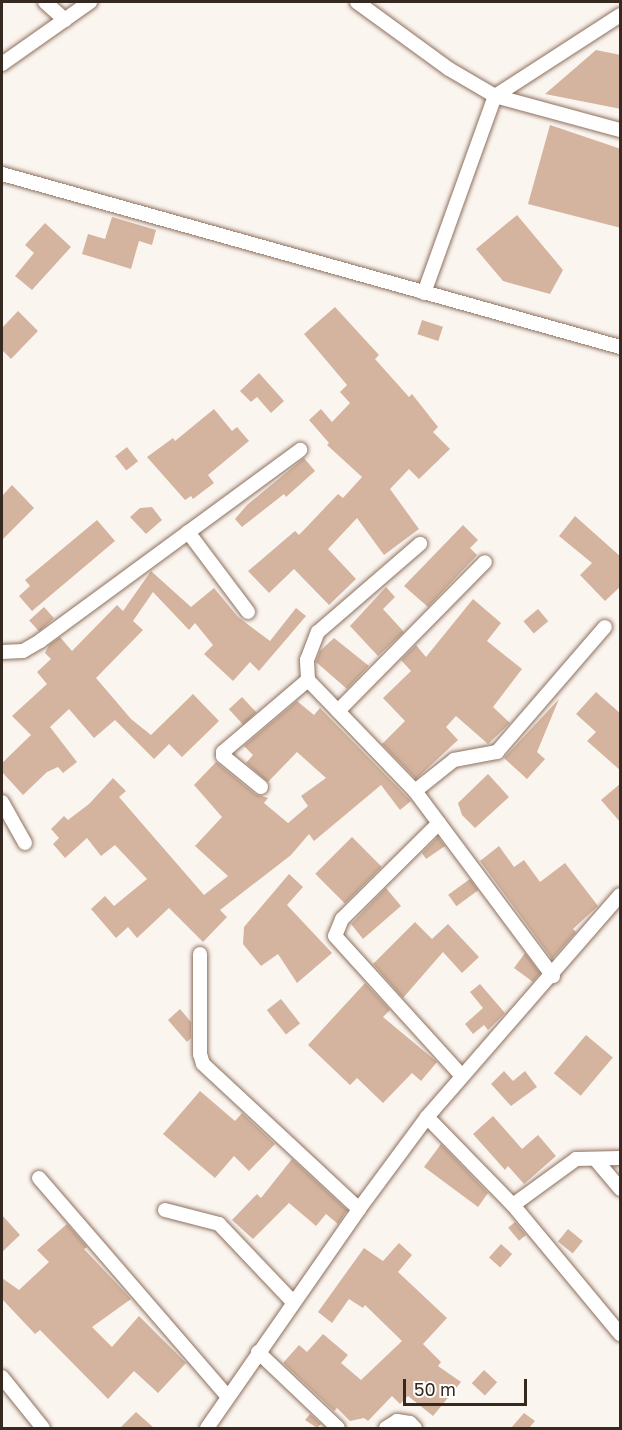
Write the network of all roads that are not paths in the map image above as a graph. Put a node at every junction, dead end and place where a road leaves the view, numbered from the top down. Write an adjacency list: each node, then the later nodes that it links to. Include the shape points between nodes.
1 (45, 2): 5 (street)
2 (90, 2): 5 (street)
3 (357, 2): 7 (street, via 449,69)
4 (621, 15): 7 (street)
5 (65, 20): 6 (street)
6 (2, 64)
7 (495, 96): 8 (street); 10 (street)
8 (621, 130)
9 (2, 174): 10 (street)
10 (424, 293): 11 (street)
11 (621, 347)
12 (300, 450): 13 (street)
13 (188, 532): 16 (street); 18 (street, via 40,641 23,651)
14 (420, 544): 19 (street, via 318,632 307,660)
15 (484, 562): 20 (street)
16 (248, 612)
17 (605, 627): 22 (street, via 497,752 454,760)
18 (2, 652)
19 (308, 680): 20 (street); 21 (street, via 224,752 223,756)
20 (338, 711): 22 (street)
21 (261, 787)
22 (415, 790): 24 (street)
23 (2, 802): 25 (street)
24 (439, 823): 28 (street); 29 (street, via 342,919 335,936)
25 (26, 843)
26 (621, 895): 28 (street)
27 (200, 954): 36 (street, via 203,1064)
28 (553, 976): 29 (street)
29 (462, 1076): 30 (street)
30 (427, 1117): 35 (street); 36 (street)
31 (621, 1158): 32 (street)
32 (596, 1160): 34 (street); 35 (street, via 576,1159)
33 (39, 1178): 42 (street)
34 (621, 1189)
35 (513, 1205): 39 (street)
36 (359, 1209): 38 (street)
37 (165, 1210): 38 (street, via 219,1224)
38 (292, 1302): 40 (street)
39 (621, 1334)
40 (258, 1352): 42 (street); 45 (street)
41 (2, 1377): 43 (street)
42 (227, 1396): 44 (street)
43 (43, 1428)
44 (207, 1428)
45 (338, 1428)
46 (386, 1428): 47 (street, via 397,1421)
47 (416, 1428)

